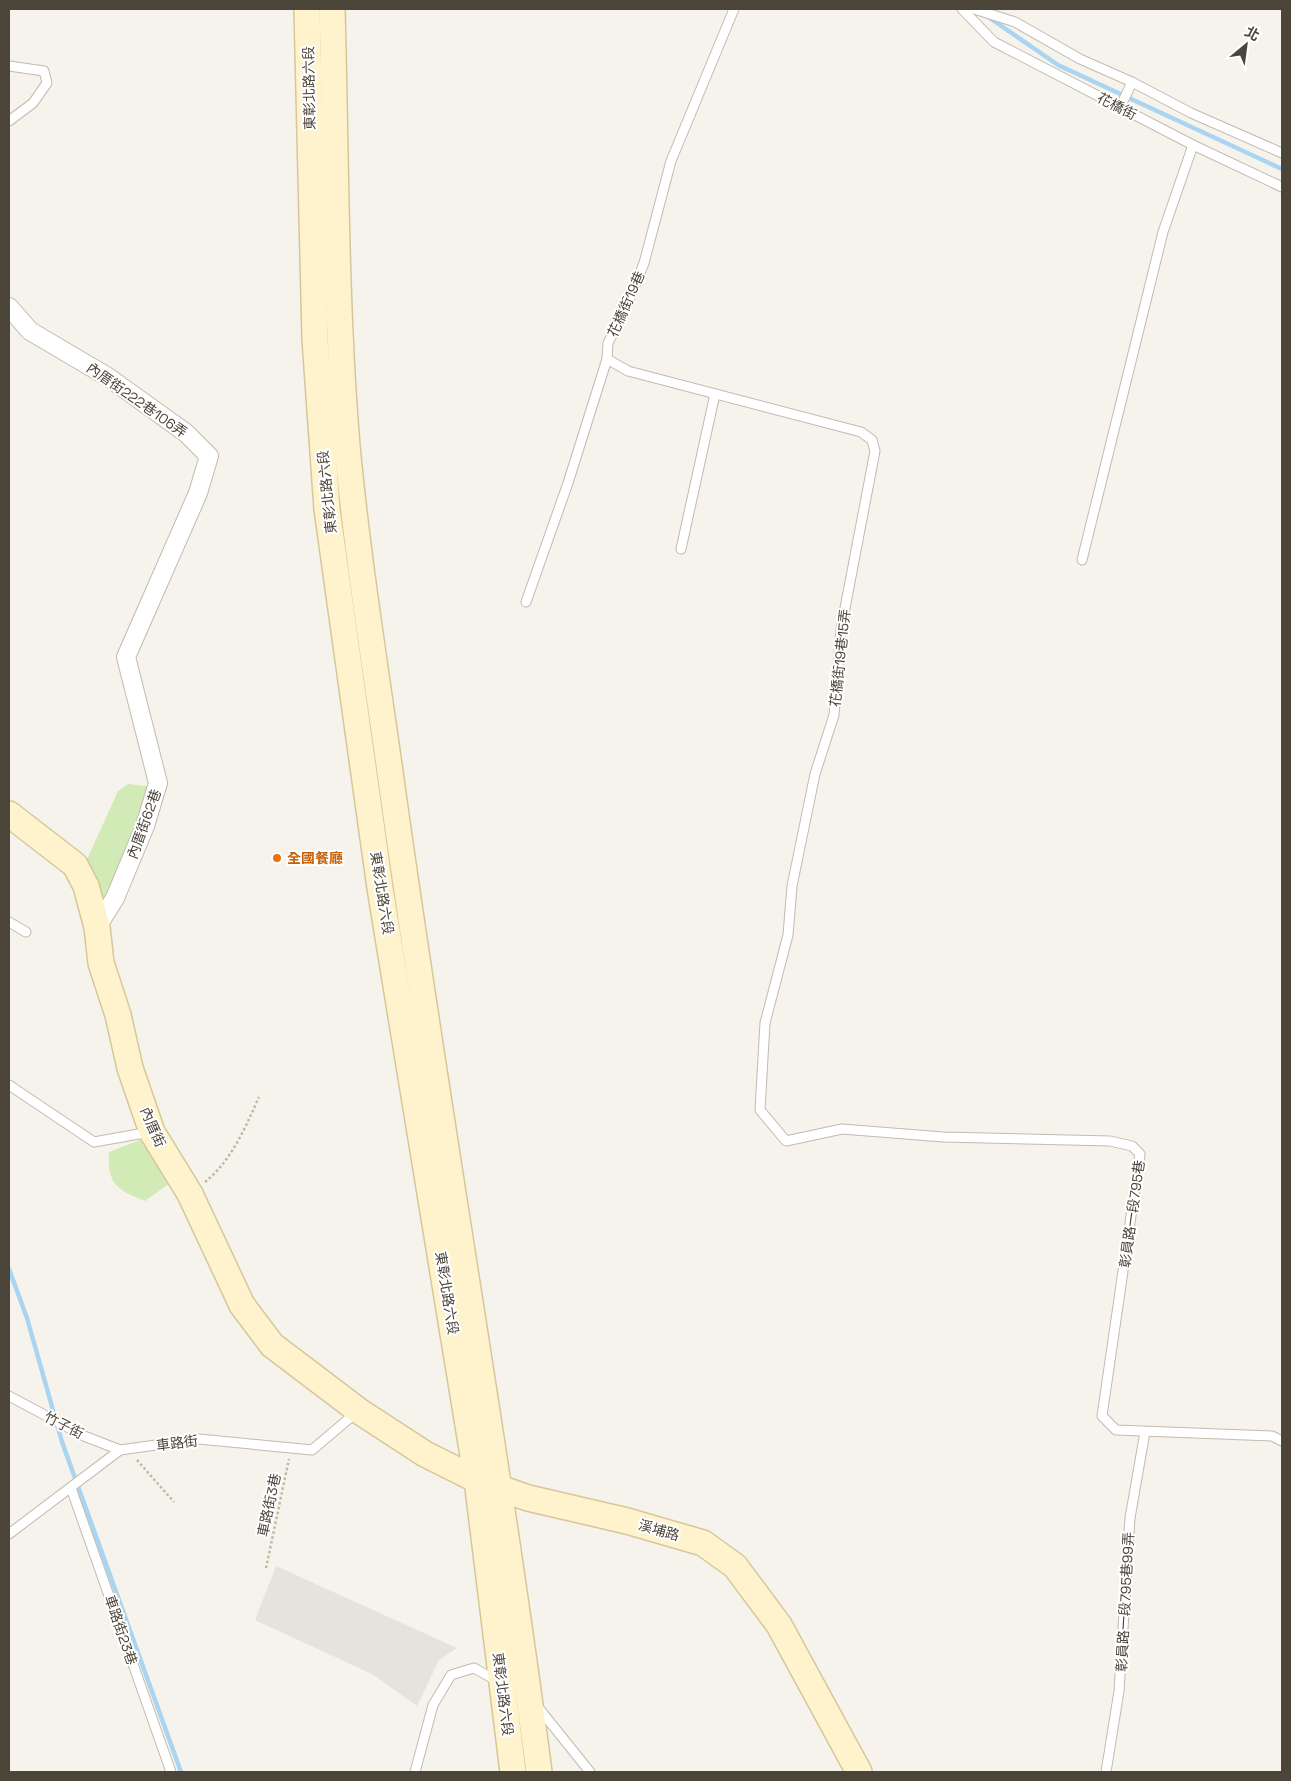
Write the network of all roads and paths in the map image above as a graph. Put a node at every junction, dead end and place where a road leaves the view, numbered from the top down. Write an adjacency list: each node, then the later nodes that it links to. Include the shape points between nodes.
1 (306, 9): 36 (street, 東彰北路六段, via 315,339 327,509 380,888)
2 (332, 9): 36 (street, 東彰北路六段, via 341,341 355,516)
3 (734, 9): 14 (lane, 花橋街19巷, via 671,161 644,263 608,344)
4 (962, 9): 8 (lane, 花橋街, via 994,42)
5 (974, 9): 7 (lane, via 1015,22 1080,59)
6 (9, 66): 9 (lane, via 44,71 47,83 33,103)
7 (1132, 82): 8 (lane); 11 (lane, via 1191,114)
8 (1120, 108): 10 (lane, 花橋街)
9 (9, 121)
10 (1193, 145): 12 (lane, 花橋街); 17 (lane, via 1163,232)
11 (1282, 153)
12 (1282, 187)
13 (9, 307): 19 (street, 內厝街222巷106弄, via 30,331 108,377 186,432 209,456 198,493)
14 (607, 359): 15 (lane, 花橋街19巷15弄, via 628,371); 18 (lane, 花橋街19巷)
15 (715, 394): 16 (lane); 27 (lane, 花橋街19巷15弄, via 862,432 872,440 875,451 840,629 834,715 815,774 795,870 788,934 765,1023 760,1110)
16 (682, 549)
17 (1082, 560)
18 (526, 602)
19 (126, 657): 22 (street, 內厝街62巷, via 158,783 145,826 115,898)
20 (9, 814): 22 (street, 內厝街, via 75,865 86,886)
21 (9, 922): 23 (lane)
22 (97, 927): 26 (street, 內厝街, via 101,963 118,1015 130,1068)
23 (26, 932)
24 (9, 1085): 26 (lane, via 94,1142)
25 (259, 1097): 28 (path, via 232,1152 216,1173)
26 (152, 1132): 28 (street, 內厝街)
27 (786, 1141): 31 (lane, 彰員路一段795巷, via 842,1129 943,1137 1110,1140 1132,1146 1140,1154 1102,1416 1116,1430)
28 (190, 1194): 30 (street, 內厝街, via 242,1305 272,1345)
29 (9, 1396): 35 (lane, 竹子街, via 84,1436)
30 (359, 1411): 33 (lane, 車路街, via 312,1450); 36 (street, 溪埔路, via 425,1454)
31 (1145, 1432): 32 (lane, 彰員路一段795巷, via 1272,1436); 49 (lane, 彰員路一段795巷99弄, via 1130,1518 1120,1691)
32 (1282, 1440)
33 (292, 1447): 34 (lane, 車路街, via 199,1439); 40 (path, 車路街3巷)
34 (130, 1448): 35 (lane, 車路街); 38 (path, via 140,1465)
35 (120, 1450): 37 (lane, 車路街)
36 (488, 1484): 41 (street, 東彰北路六段); 42 (street, 東彰北路六段); 48 (street, 溪埔路, via 528,1498 703,1543 735,1566 779,1625)
37 (71, 1488): 39 (lane, 車路街); 43 (lane, 車路街23巷)
38 (174, 1502)
39 (9, 1534)
40 (266, 1568)
41 (501, 1682): 42 (lane); 44 (lane, via 474,1668 451,1675 433,1705); 45 (street, 東彰北路六段)
42 (530, 1698): 46 (street, 東彰北路六段); 47 (lane)
43 (171, 1772)
44 (415, 1772)
45 (513, 1772)
46 (540, 1772)
47 (590, 1772)
48 (859, 1772)
49 (1106, 1772)

